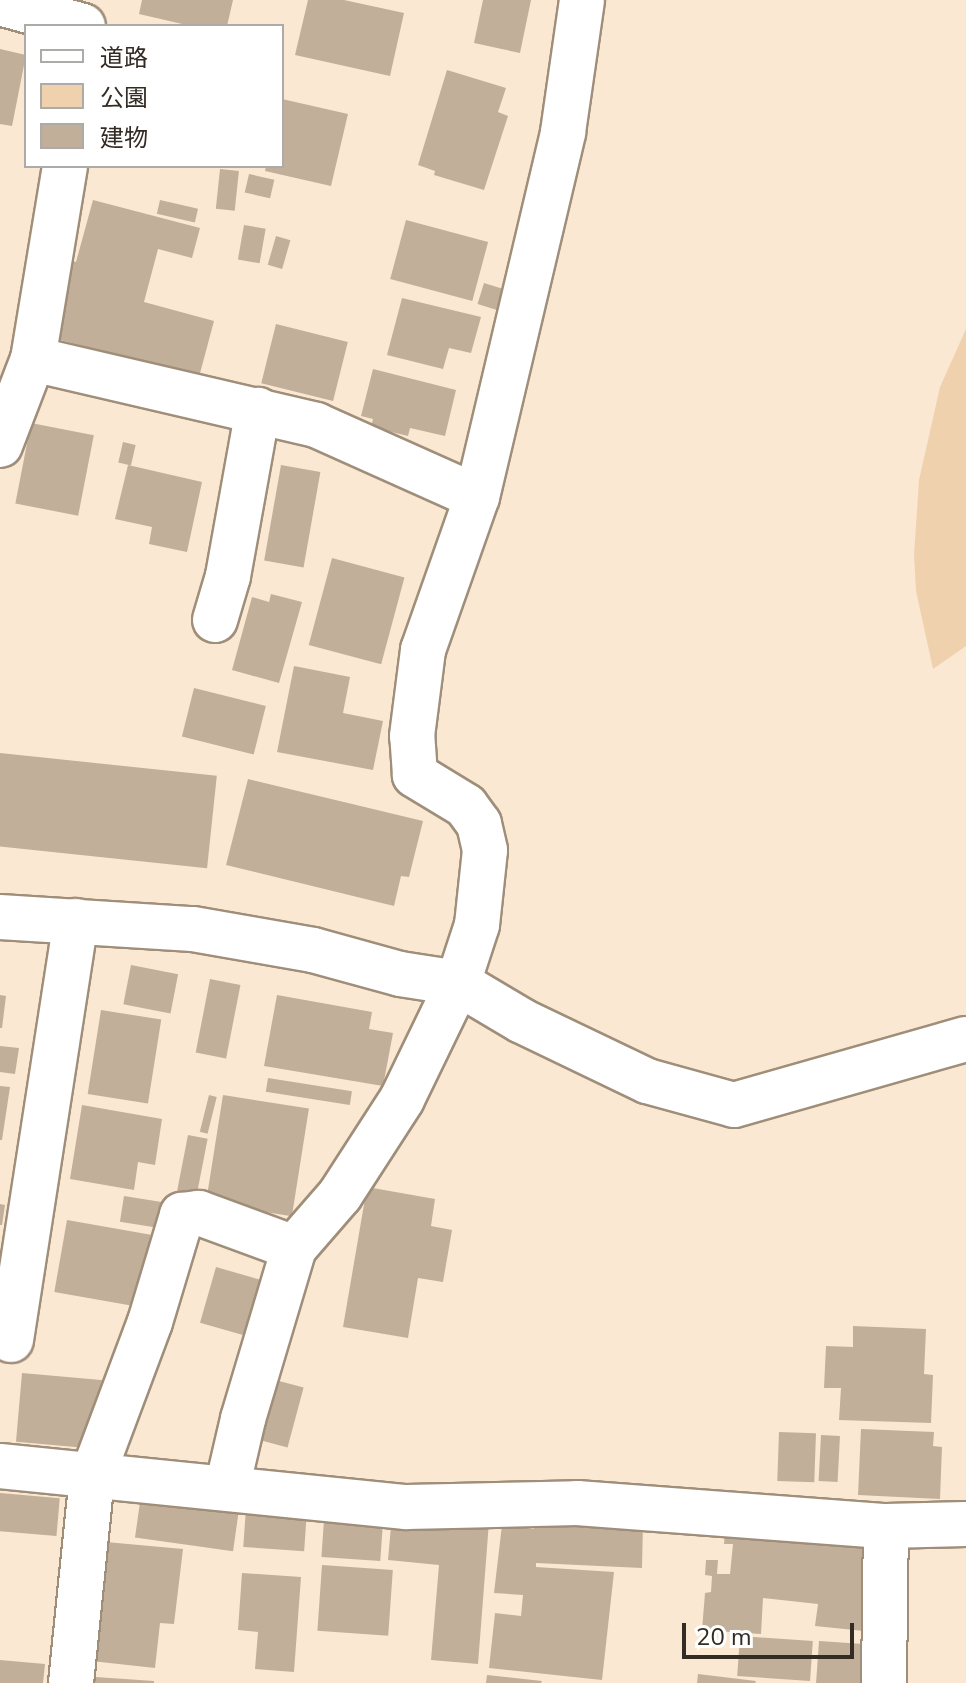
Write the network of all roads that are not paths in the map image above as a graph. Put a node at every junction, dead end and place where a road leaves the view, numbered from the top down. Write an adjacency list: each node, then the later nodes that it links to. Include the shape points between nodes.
1 (100, 0): 5 (street)
2 (582, 0): 10 (street, via 563,132)
3 (0, 3): 4 (street)
4 (76, 24)
5 (94, 24)
6 (65, 168): 7 (street)
7 (33, 359): 8 (street); 9 (street)
8 (258, 410): 10 (street, via 316,425); 11 (street)
9 (0, 445)
10 (477, 497): 14 (street, via 423,650 412,736 415,775 466,806 479,824 485,850 477,925)
11 (215, 620)
12 (0, 917): 13 (street)
13 (76, 921): 14 (street, via 193,929); 17 (street)
14 (458, 983): 15 (street, via 522,1021 647,1081 734,1105); 16 (street, via 402,1099 340,1195)
15 (966, 1039)
16 (294, 1248): 19 (street, via 199,1213 182,1215 150,1322); 20 (street)
17 (11, 1340)
18 (0, 1466): 19 (street)
19 (92, 1477): 20 (street); 23 (street)
20 (227, 1488): 22 (street, via 406,1507 577,1503)
21 (966, 1524): 22 (street)
22 (886, 1526): 24 (street)
23 (71, 1683)
24 (884, 1683)

